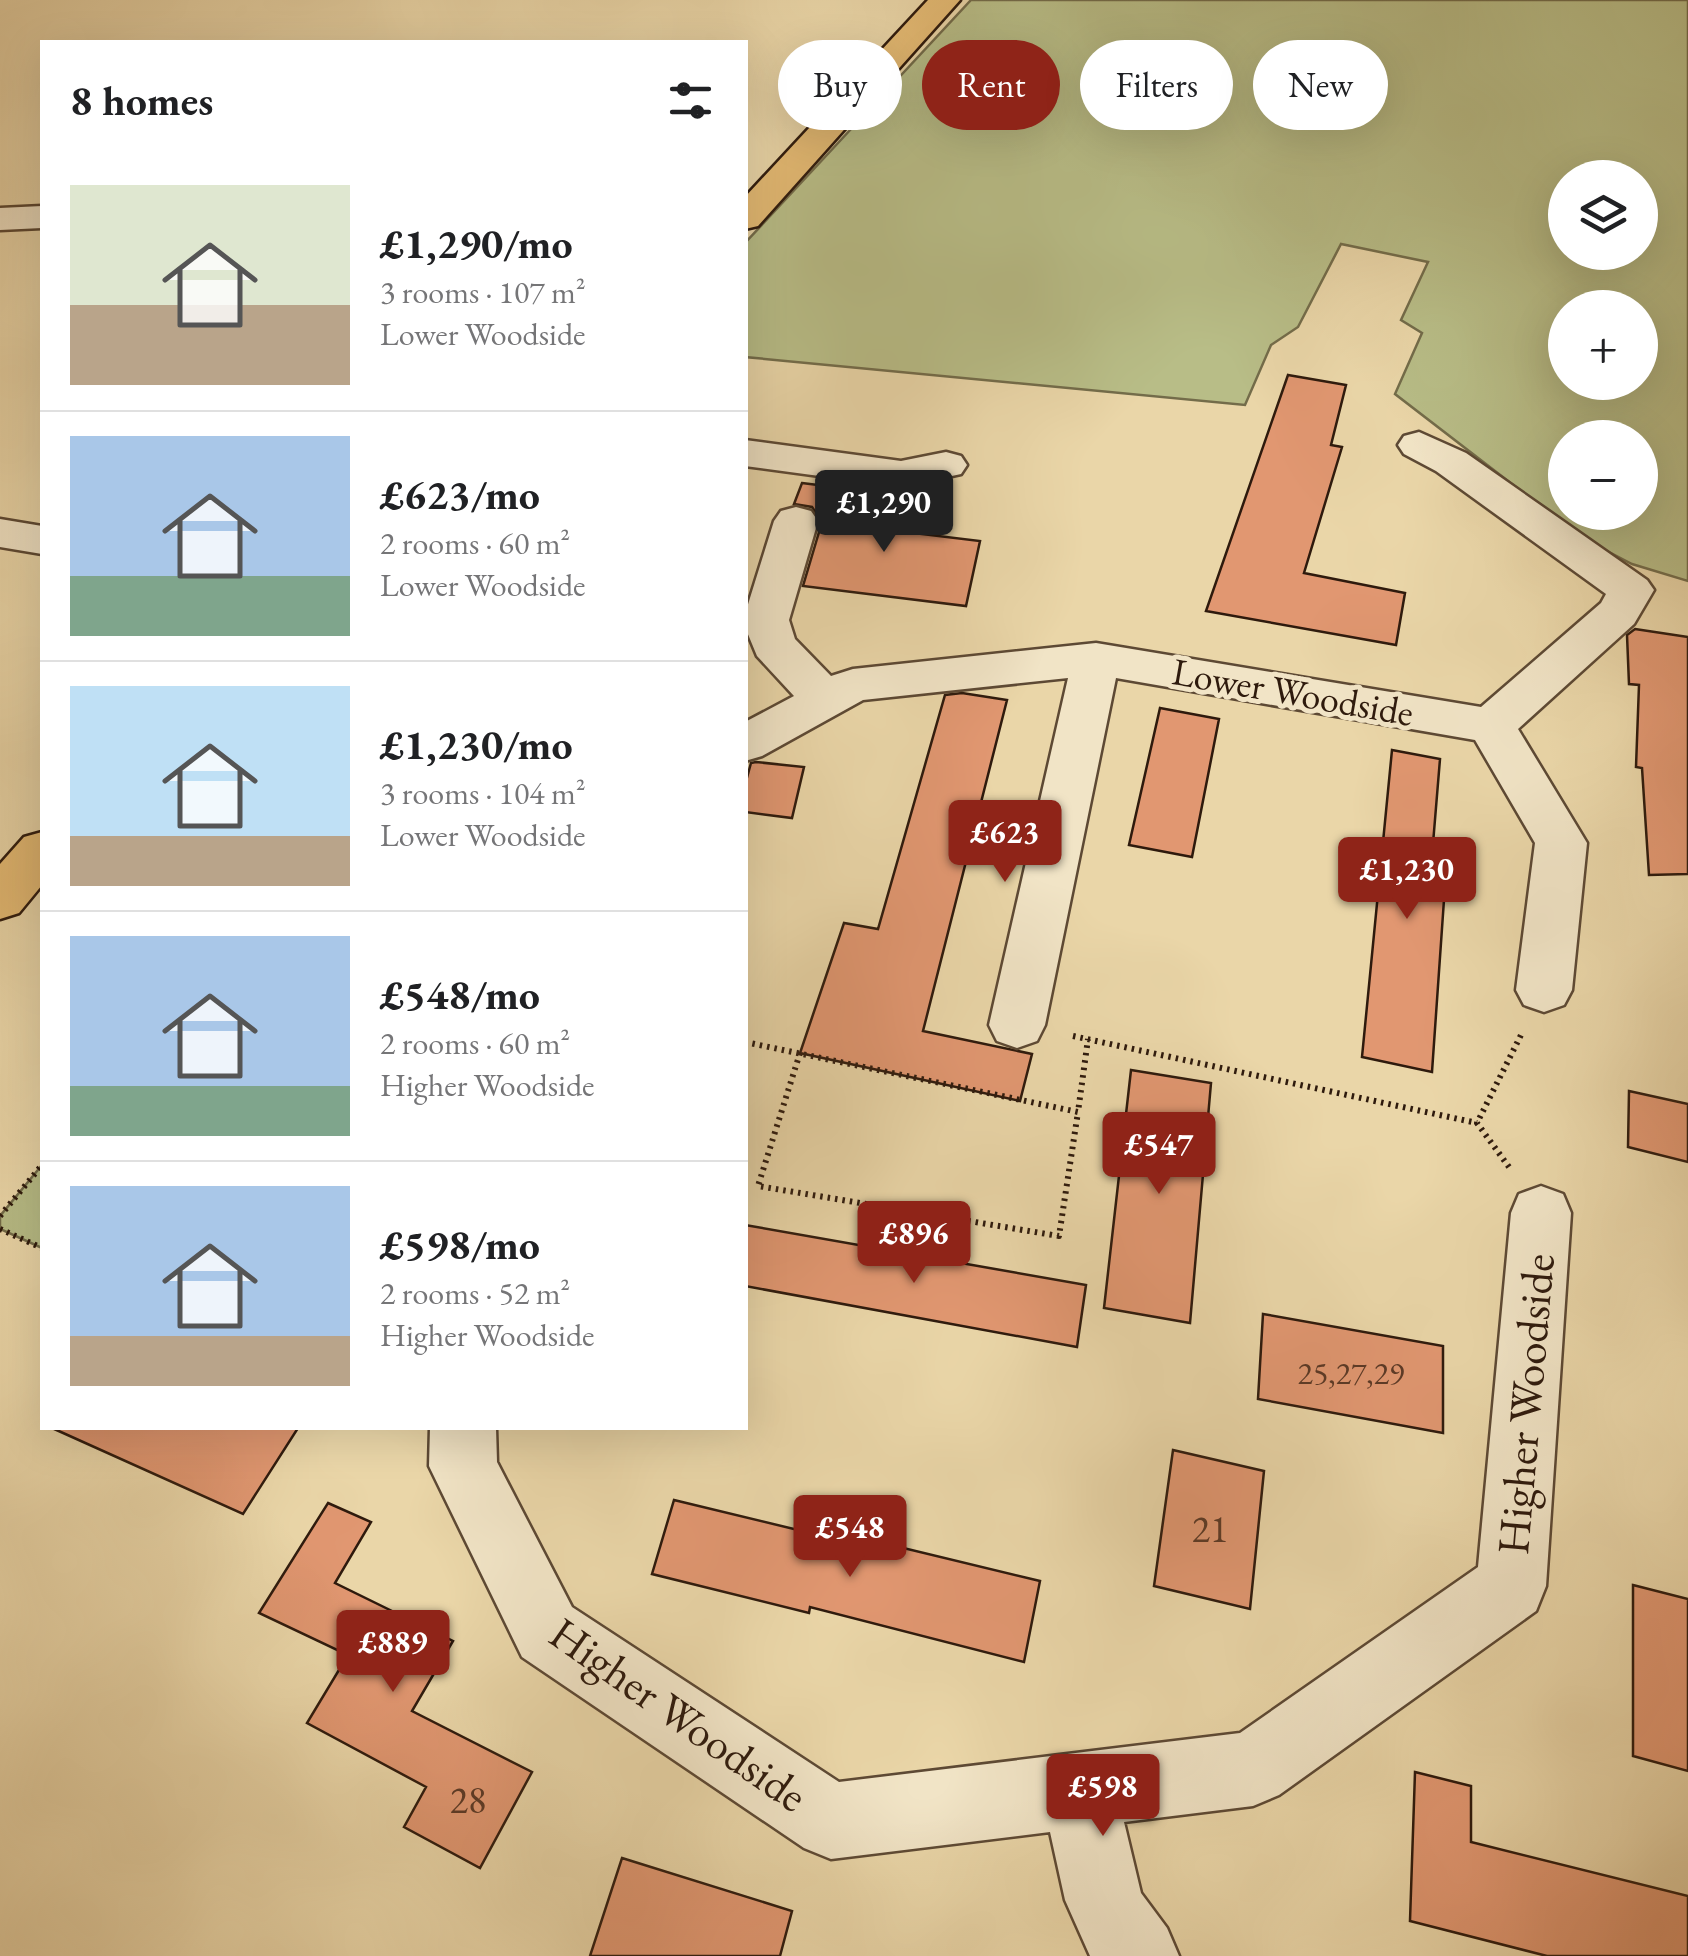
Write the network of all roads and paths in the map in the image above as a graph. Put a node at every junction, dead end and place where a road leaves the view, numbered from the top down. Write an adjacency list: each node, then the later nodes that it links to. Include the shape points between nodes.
1 (945, 0): 2 (main road)
2 (748, 215)
3 (40, 216): 4 (street)
4 (0, 219)
5 (1419, 445): 13 (street, via 1631,590 1618,614)
6 (748, 453): 7 (street, via 901,474)
7 (946, 464)
8 (796, 521): 12 (street, via 766,620 774,645)
9 (0, 533): 10 (street)
10 (40, 540)
11 (1096, 659): 12 (street, Lower Woodside, via 853,685); 13 (street, Lower Woodside); 18 (street)
12 (826, 700): 14 (street, Lower Woodside)
13 (1491, 726): 17 (street, via 1561,843)
14 (748, 742)
15 (40, 853): 16 (main road)
16 (0, 899)
17 (1544, 990): 23 (path)
18 (1017, 1024): 19 (path)
19 (1088, 1039): 22 (path); 23 (path)
20 (748, 1043): 21 (path)
21 (800, 1053): 22 (path); 22 (path, via 758,1186 1059,1236)
22 (1078, 1112)
23 (1477, 1123): 25 (path)
24 (40, 1167): 26 (path)
25 (1541, 1212): 30 (street, Higher Woodside, via 1511,1586 1252,1769)
26 (0, 1216)
27 (0, 1229): 28 (path)
28 (40, 1247)
29 (463, 1430): 30 (street, Higher Woodside, via 463,1466 547,1632 831,1821)
30 (1081, 1790): 31 (street, via 1096,1879 1125,1943)
31 (1139, 1956)

